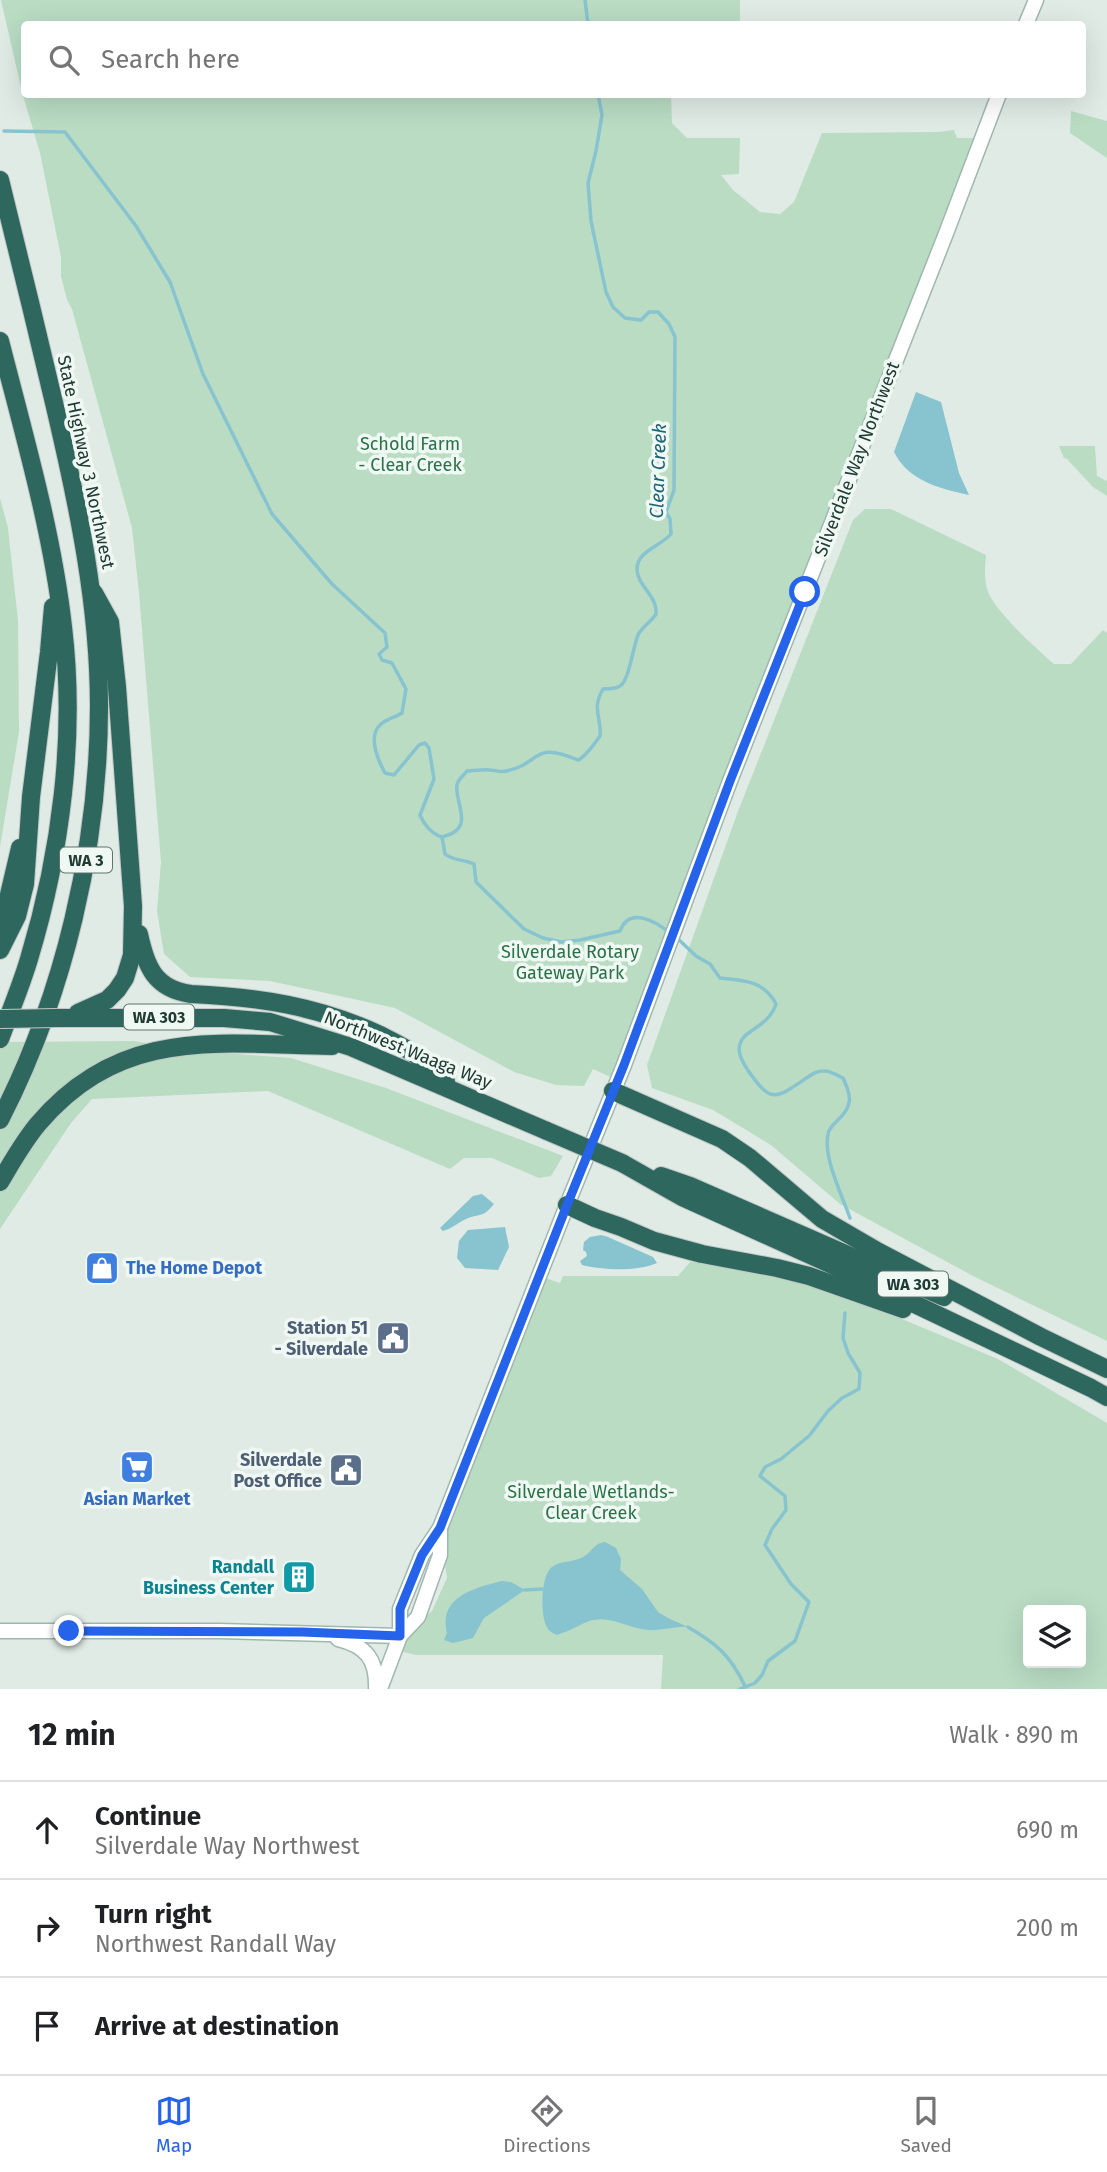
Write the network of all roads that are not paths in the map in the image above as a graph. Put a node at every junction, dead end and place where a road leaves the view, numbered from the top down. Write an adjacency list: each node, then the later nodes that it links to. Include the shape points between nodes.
1 (1036, 0): 2 (main road)
2 (1027, 21)
3 (997, 98): 18 (main road, Silverdale Way Northwest)
4 (0, 180): 7 (highway, State Highway 3 Northwest / WA 3, via 74,488)
5 (0, 341): 6 (highway, WA 3, via 44,513)
6 (54, 572): 8 (highway); 15 (highway, WA 3, via 66,674 60,813 32,950)
7 (90, 586): 9 (highway, via 110,621); 19 (highway, State Highway 3 Northwest / WA 3, via 99,705 86,857 56,981)
8 (31, 797): 10 (highway); 11 (highway, via 25,884)
9 (133, 906): 13 (highway, via 131,964 117,990); 17 (highway, via 147,964 166,986 191,994 291,1004 339,1017 421,1058)
10 (0, 923)
11 (0, 950)
12 (0, 1007): 14 (highway)
13 (97, 1010): 14 (highway, bridge, via 57,1018); 16 (highway, Northwest Waaga Way / WA 303, via 251,1019)
14 (8, 1019)
15 (0, 1038)
16 (351, 1047): 17 (highway, Northwest Waaga Way / WA 303); 21 (highway, via 193,1044 156,1049 121,1061 101,1070 54,1107 22,1144)
17 (454, 1090): 20 (highway, Northwest Waaga Way / WA 303, bridge)
18 (612, 1091): 22 (main road, Silverdale Way Northwest); 23 (highway, via 722,1139 822,1219)
19 (0, 1120)
20 (622, 1163): 23 (highway, WA 303, via 690,1186); 24 (highway, WA 303, via 682,1197)
21 (0, 1182)
22 (567, 1205): 24 (highway, via 654,1241 809,1276); 29 (main road, Silverdale Way Northwest, via 440,1528 422,1555 400,1609)
23 (1041, 1337): 25 (highway, WA 303)
24 (993, 1340): 26 (highway, WA 303)
25 (1107, 1369)
26 (1107, 1397)
27 (0, 1631): 28 (main road)
28 (302, 1632): 29 (main road); 30 (main road, via 359,1646 373,1665)
29 (400, 1636): 30 (main road, Silverdale Way Northwest)
30 (378, 1689)

